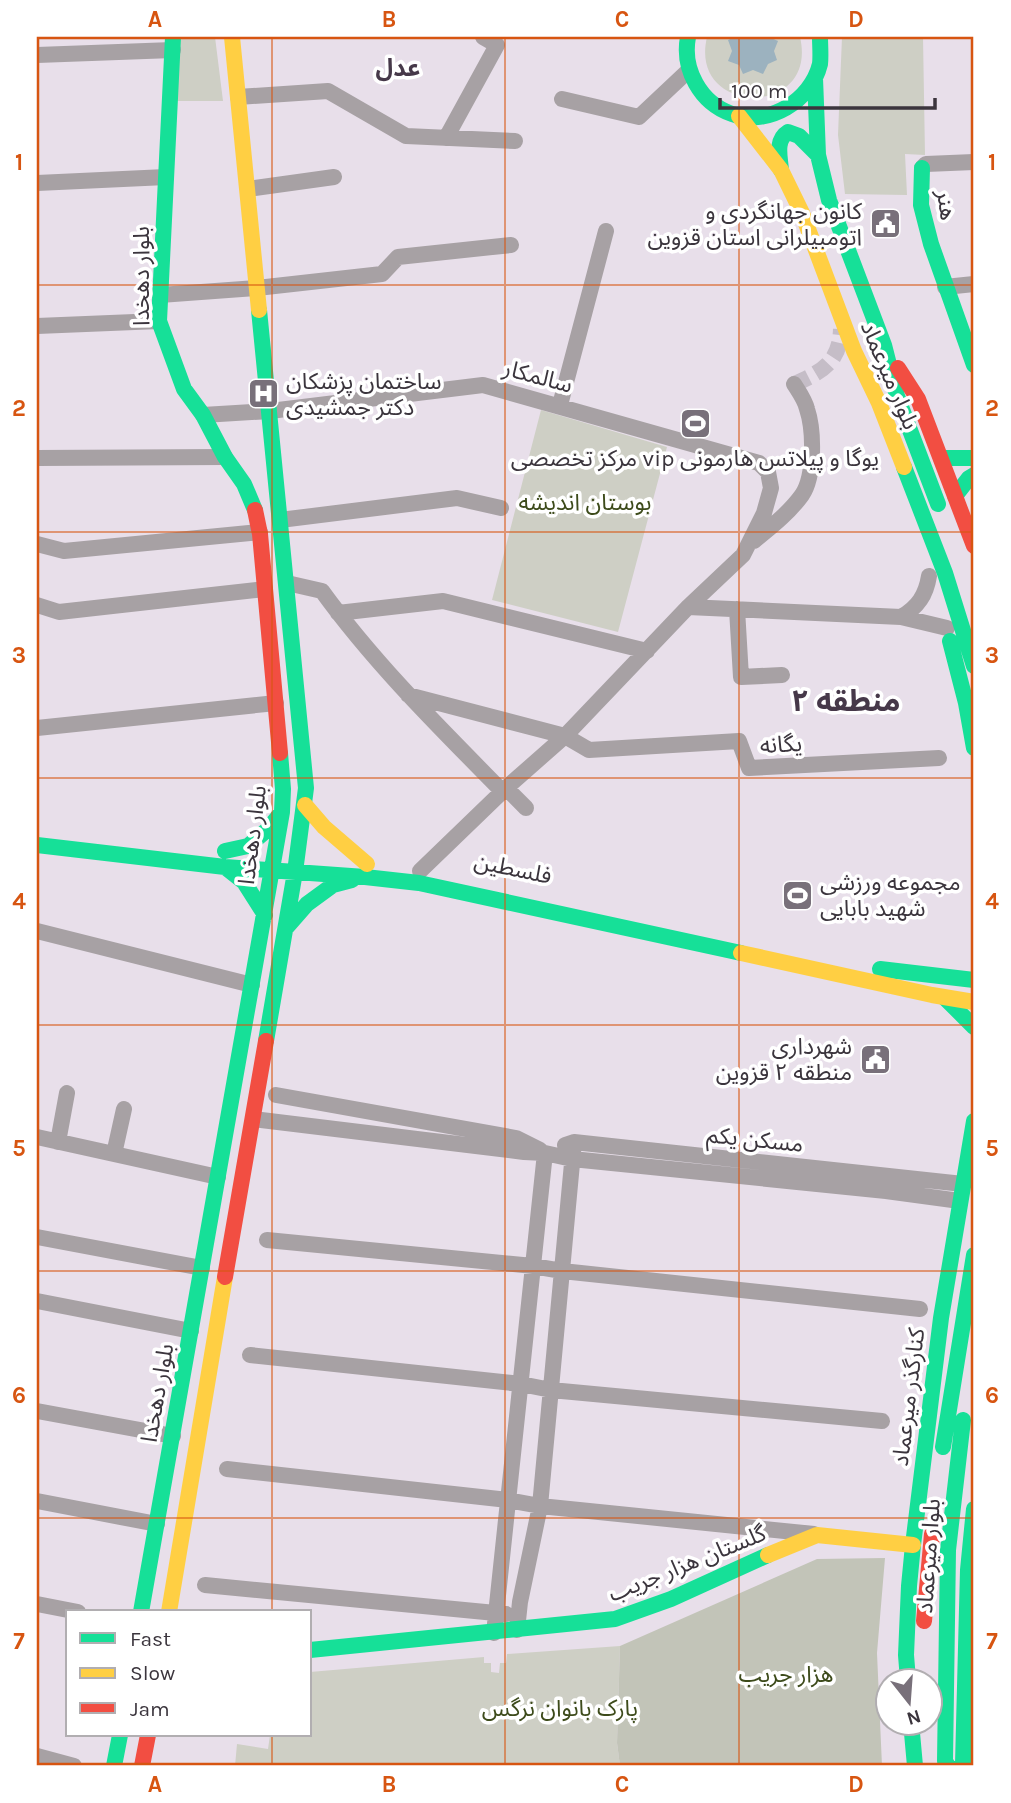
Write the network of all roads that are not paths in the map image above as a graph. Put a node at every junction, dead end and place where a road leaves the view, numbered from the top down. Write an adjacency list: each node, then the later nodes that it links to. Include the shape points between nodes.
1 (232, 37): 9 (main road, بلوار دهخدا)
2 (820, 37): 8 (main road, بلوار میرعماد)
3 (685, 38): 7 (main road)
4 (490, 41): 12 (street)
5 (173, 43): 6 (street); 18 (main road, بلوار دهخدا)
6 (37, 55)
7 (689, 70): 10 (street, via 639,117); 11 (main road, via 708,100)
8 (815, 78): 11 (main road, via 802,97 784,110 762,117); 14 (main road, بلوار میرعماد)
9 (239, 97): 12 (street, via 328,91 406,136); 21 (main road, بلوار دهخدا)
10 (562, 99)
11 (739, 116): 17 (main road, بلوار میرعماد)
12 (446, 138): 13 (street)
13 (515, 141)
14 (818, 155): 17 (main road, via 803,139 788,132 779,143); 30 (main road, بلوار میرعماد, via 829,200)
15 (974, 162): 16 (street, via 926,164)
16 (922, 168): 25 (main road, هنر, via 921,205)
17 (781, 170): 31 (main road, بلوار میرعماد)
18 (166, 177): 20 (street); 27 (main road, بلوار دهخدا)
19 (334, 177): 21 (street)
20 (37, 183)
21 (247, 189): 26 (main road, بلوار دهخدا)
22 (606, 231): 34 (street)
23 (511, 245): 26 (street, via 398,257 382,274)
24 (974, 284): 25 (street)
25 (946, 287): 32 (main road, هنر)
26 (257, 288): 27 (street); 35 (main road, بلوار دهخدا)
27 (160, 295): 28 (main road, بلوار دهخدا)
28 (159, 321): 29 (street); 36 (main road, بلوار دهخدا, via 184,389)
29 (37, 326)
30 (884, 345): 39 (main road, via 918,399); 44 (main road, بلوار میرعماد, via 897,396)
31 (854, 351): 47 (main road, via 870,418); 61 (main road, بلوار میرعماد, via 946,573)
32 (974, 365)
33 (794, 384): 50 (street, via 807,405 812,427 813,452 804,493)
34 (560, 405): 35 (street, سالمکار, via 483,385); 50 (street, سالمکار, via 759,463 768,472 771,488)
35 (270, 411): 36 (street, سالمکار); 45 (main road, بلوار دهخدا)
36 (203, 415): 37 (main road, بلوار دهخدا)
37 (225, 457): 38 (street); 46 (main road, بلوار دهخدا, via 256,509)
38 (37, 458)
39 (941, 458): 40 (main road); 42 (main road)
40 (974, 458)
41 (974, 475): 42 (main road)
42 (955, 496): 49 (main road)
43 (501, 508): 45 (street, via 457,498)
44 (943, 518)
45 (280, 520): 52 (main road, بلوار دهخدا)
46 (260, 532): 48 (street, via 64,551); 53 (main road, بلوار دهخدا)
47 (915, 539)
48 (37, 544)
49 (974, 546)
50 (747, 547): 55 (street)
51 (927, 570): 58 (street, via 924,596); 59 (main road)
52 (287, 583): 57 (street, via 322,591); 70 (main road, بلوار دهخدا)
53 (265, 589): 54 (street, via 59,612); 64 (main road, بلوار دهخدا)
54 (37, 605)
55 (688, 607): 56 (street); 60 (street)
56 (737, 609): 58 (street); 62 (street, via 741,677)
57 (338, 613): 60 (street, via 443,601); 63 (street)
58 (901, 617): 59 (street)
59 (947, 628): 67 (main road)
60 (647, 651): 66 (street)
61 (974, 666)
62 (782, 675)
63 (408, 695): 66 (street); 69 (street)
64 (276, 703): 65 (street); 72 (main road, بلوار دهخدا)
65 (37, 729)
66 (565, 736): 68 (street, یگانه, via 589,750 739,741 749,768); 69 (street)
67 (974, 748)
68 (939, 758)
69 (504, 790): 71 (street); 79 (street)
70 (305, 806): 77 (main road, بلوار دهخدا); 78 (main road)
71 (526, 808)
72 (282, 812): 75 (main road, via 248,846); 76 (main road, بلوار دهخدا)
73 (37, 831): 75 (main road)
74 (37, 845): 75 (main road)
75 (215, 854): 76 (main road); 80 (main road, via 244,881)
76 (274, 863): 77 (main road, فلسطین); 80 (main road, بلوار دهخدا)
77 (297, 865): 78 (main road, فلسطین); 81 (main road, بلوار دهخدا)
78 (366, 871): 79 (main road, فلسطین); 81 (main road, via 333,885 307,904)
79 (420, 877): 83 (main road, فلسطین, via 891,972); 85 (main road, فلسطین)
80 (265, 915): 84 (main road, بلوار دهخدا)
81 (286, 928): 91 (main road, بلوار دهخدا)
82 (37, 931): 84 (street)
83 (974, 980)
84 (253, 985): 99 (main road, بلوار دهخدا)
85 (945, 998): 86 (main road, فلسطین); 87 (main road)
86 (974, 1002)
87 (974, 1027)
88 (67, 1093): 94 (street)
89 (276, 1095): 96 (street, via 516,1138)
90 (124, 1109): 97 (street)
91 (253, 1119): 96 (street); 134 (main road, بلوار دهخدا)
92 (974, 1121): 101 (main road, کنارگذر میرعماد)
93 (37, 1137): 94 (street)
94 (58, 1142): 97 (street)
95 (574, 1142): 96 (street, مسکن یکم); 98 (street); 100 (street, مسکن یکم)
96 (545, 1153): 98 (street); 106 (street)
97 (114, 1154): 99 (street)
98 (572, 1159): 100 (street); 108 (street)
99 (218, 1177): 107 (main road, بلوار دهخدا)
100 (887, 1184): 101 (street, مسکن یکم); 102 (street)
101 (962, 1184): 102 (main road, کنارگذر میرعماد)
102 (960, 1201): 129 (main road, کنارگذر میرعماد)
103 (37, 1237): 107 (street)
104 (267, 1240): 106 (street)
105 (974, 1255): 112 (main road)
106 (533, 1266): 108 (street); 114 (street)
107 (202, 1268): 111 (main road, بلوار دهخدا)
108 (562, 1271): 110 (street); 115 (street)
109 (37, 1301): 111 (street)
110 (919, 1309)
111 (191, 1331): 118 (main road, بلوار دهخدا)
112 (968, 1348): 119 (main road, via 946,1423); 150 (main road, بلوار میرعماد, via 948,1550)
113 (250, 1355): 114 (street)
114 (521, 1384): 115 (street); 121 (street)
115 (551, 1390): 117 (street); 123 (street)
116 (37, 1411): 118 (street)
117 (882, 1420)
118 (173, 1436): 125 (main road, بلوار دهخدا)
119 (941, 1461)
120 (227, 1469): 121 (street)
121 (508, 1500): 123 (street); 135 (street)
122 (37, 1501): 125 (street)
123 (540, 1506): 127 (street); 136 (street)
124 (974, 1510): 128 (main road)
125 (157, 1524): 133 (main road, بلوار دهخدا)
126 (934, 1524): 140 (main road, بلوار میرعماد)
127 (817, 1535): 129 (main road, گلستان هزار جریب); 136 (main road, گلستان هزار جریب, via 615,1619)
128 (973, 1535): 151 (main road)
129 (912, 1545): 139 (main road, کنارگذر میرعماد)
130 (205, 1585): 135 (street)
131 (37, 1604): 132 (street)
132 (68, 1610)
133 (141, 1610)
134 (169, 1610)
135 (496, 1613): 136 (street); 137 (street)
136 (517, 1623): 137 (main road, گلستان هزار جریب)
137 (494, 1633): 138 (main road, گلستان هزار جریب)
138 (312, 1650)
139 (907, 1666)
140 (920, 1666)
141 (120, 1736): 147 (main road)
142 (148, 1736): 148 (main road)
143 (913, 1736): 149 (main road)
144 (917, 1736): 149 (main road)
145 (37, 1756): 146 (street)
146 (74, 1766)
147 (114, 1766)
148 (142, 1766)
149 (916, 1766)
150 (948, 1766)
151 (961, 1766)

